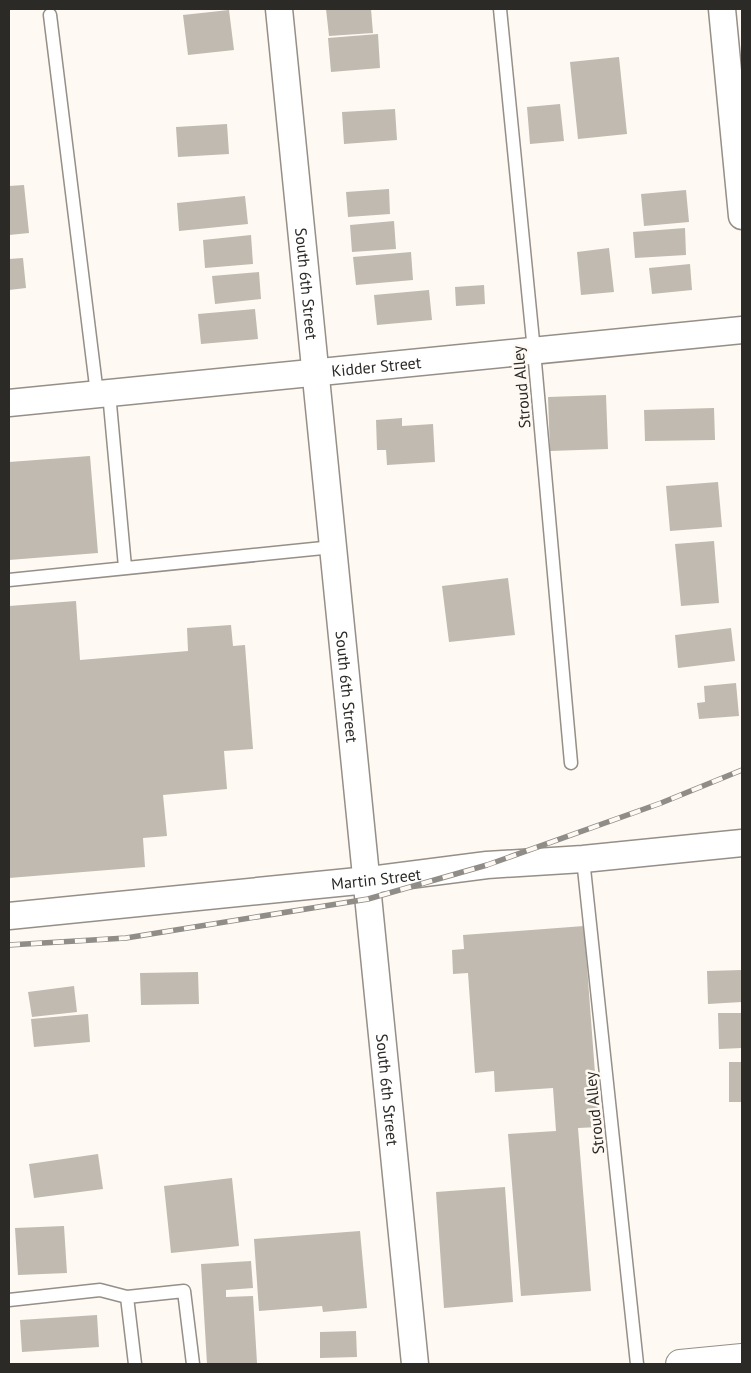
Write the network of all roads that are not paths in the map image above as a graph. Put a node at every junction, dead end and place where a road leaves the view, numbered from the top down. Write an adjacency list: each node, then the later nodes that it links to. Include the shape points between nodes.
1 (279, 9): 8 (street, South 6th Street)
2 (500, 9): 7 (lane, Stroud Alley)
3 (722, 9): 5 (street)
4 (50, 15): 9 (lane)
5 (742, 216)
6 (742, 330): 7 (street, Kidder Street)
7 (534, 351): 8 (street, Kidder Street); 14 (lane, Stroud Alley)
8 (316, 372): 9 (street, Kidder Street); 11 (street, South 6th Street)
9 (103, 394): 10 (street, Kidder Street); 12 (lane)
10 (9, 403)
11 (333, 547): 12 (lane); 17 (street, South 6th Street)
12 (125, 567): 13 (lane)
13 (9, 580)
14 (571, 763)
15 (742, 843): 16 (street, Martin Street)
16 (584, 859): 17 (street, Martin Street, via 487,865); 25 (lane, Stroud Alley)
17 (366, 880): 18 (street, Martin Street); 24 (street, South 6th Street)
18 (9, 916)
19 (127, 1297): 20 (lane, via 100,1290); 22 (lane); 23 (lane, via 184,1291)
20 (9, 1300)
21 (742, 1358): 26 (main road)
22 (134, 1364)
23 (193, 1364)
24 (415, 1364)
25 (637, 1364)
26 (680, 1364)

